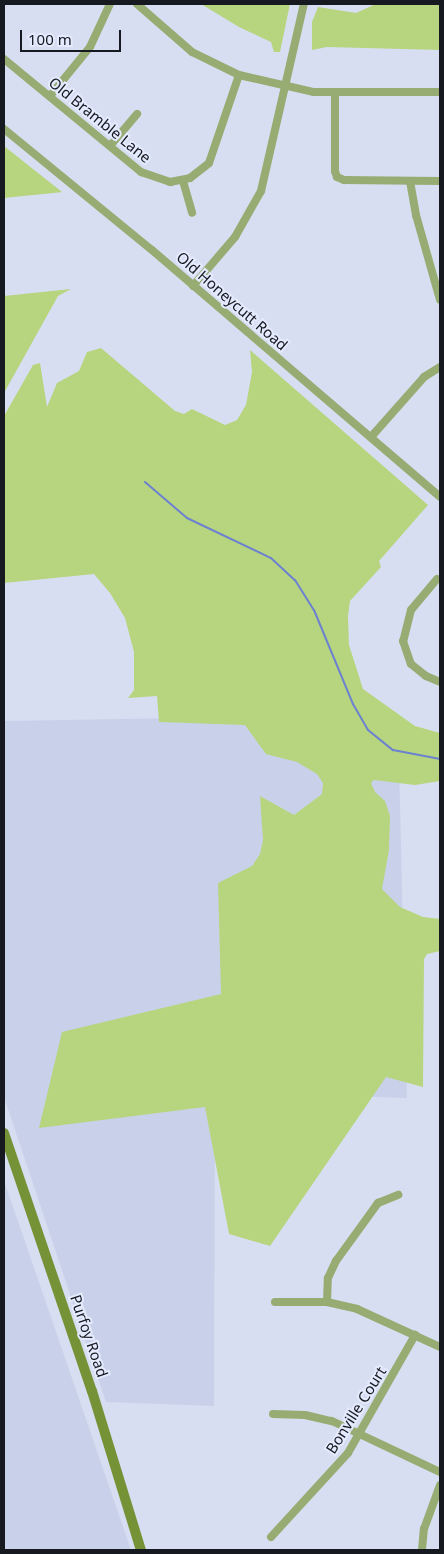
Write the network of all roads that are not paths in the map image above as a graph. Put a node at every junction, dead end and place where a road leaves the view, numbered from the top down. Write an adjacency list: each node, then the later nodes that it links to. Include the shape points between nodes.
1 (110, 4): 9 (street, via 90,47)
2 (137, 4): 5 (street, via 192,52)
3 (304, 4): 6 (street)
4 (4, 59): 9 (street, Old Bramble Lane)
5 (238, 76): 6 (street); 13 (street, via 214,156 198,174)
6 (285, 86): 7 (street); 17 (street, via 272,153 259,196 235,237)
7 (335, 92): 8 (street); 14 (street, via 335,174 344,180)
8 (440, 92)
9 (50, 96): 12 (street, Old Bramble Lane)
10 (137, 114): 12 (street)
11 (4, 130): 17 (street, Old Honeycutt Road)
12 (110, 146): 13 (street, Old Bramble Lane, via 147,176 163,182)
13 (183, 181): 16 (street)
14 (410, 181): 15 (street); 18 (street)
15 (440, 181)
16 (192, 213)
17 (193, 286): 20 (street, Old Honeycutt Road)
18 (440, 300)
19 (440, 367): 20 (street, via 424,377)
20 (371, 437): 21 (street, Old Honeycutt Road)
21 (440, 496)
22 (437, 578): 23 (street, via 411,610 403,641 411,664)
23 (440, 682)
24 (4, 1133): 35 (street, Purfoy Road, via 92,1391)
25 (398, 1195): 27 (street, via 378,1204 336,1261 328,1278)
26 (275, 1302): 27 (street)
27 (327, 1302): 28 (street, via 357,1309)
28 (415, 1335): 29 (street); 31 (street, Bonville Court)
29 (440, 1347)
30 (272, 1414): 31 (street, via 304,1415)
31 (360, 1432): 32 (street); 34 (street, Bonville Court, via 348,1454)
32 (440, 1472)
33 (440, 1485): 36 (street, via 424,1529)
34 (272, 1537)
35 (140, 1550)
36 (422, 1550)

